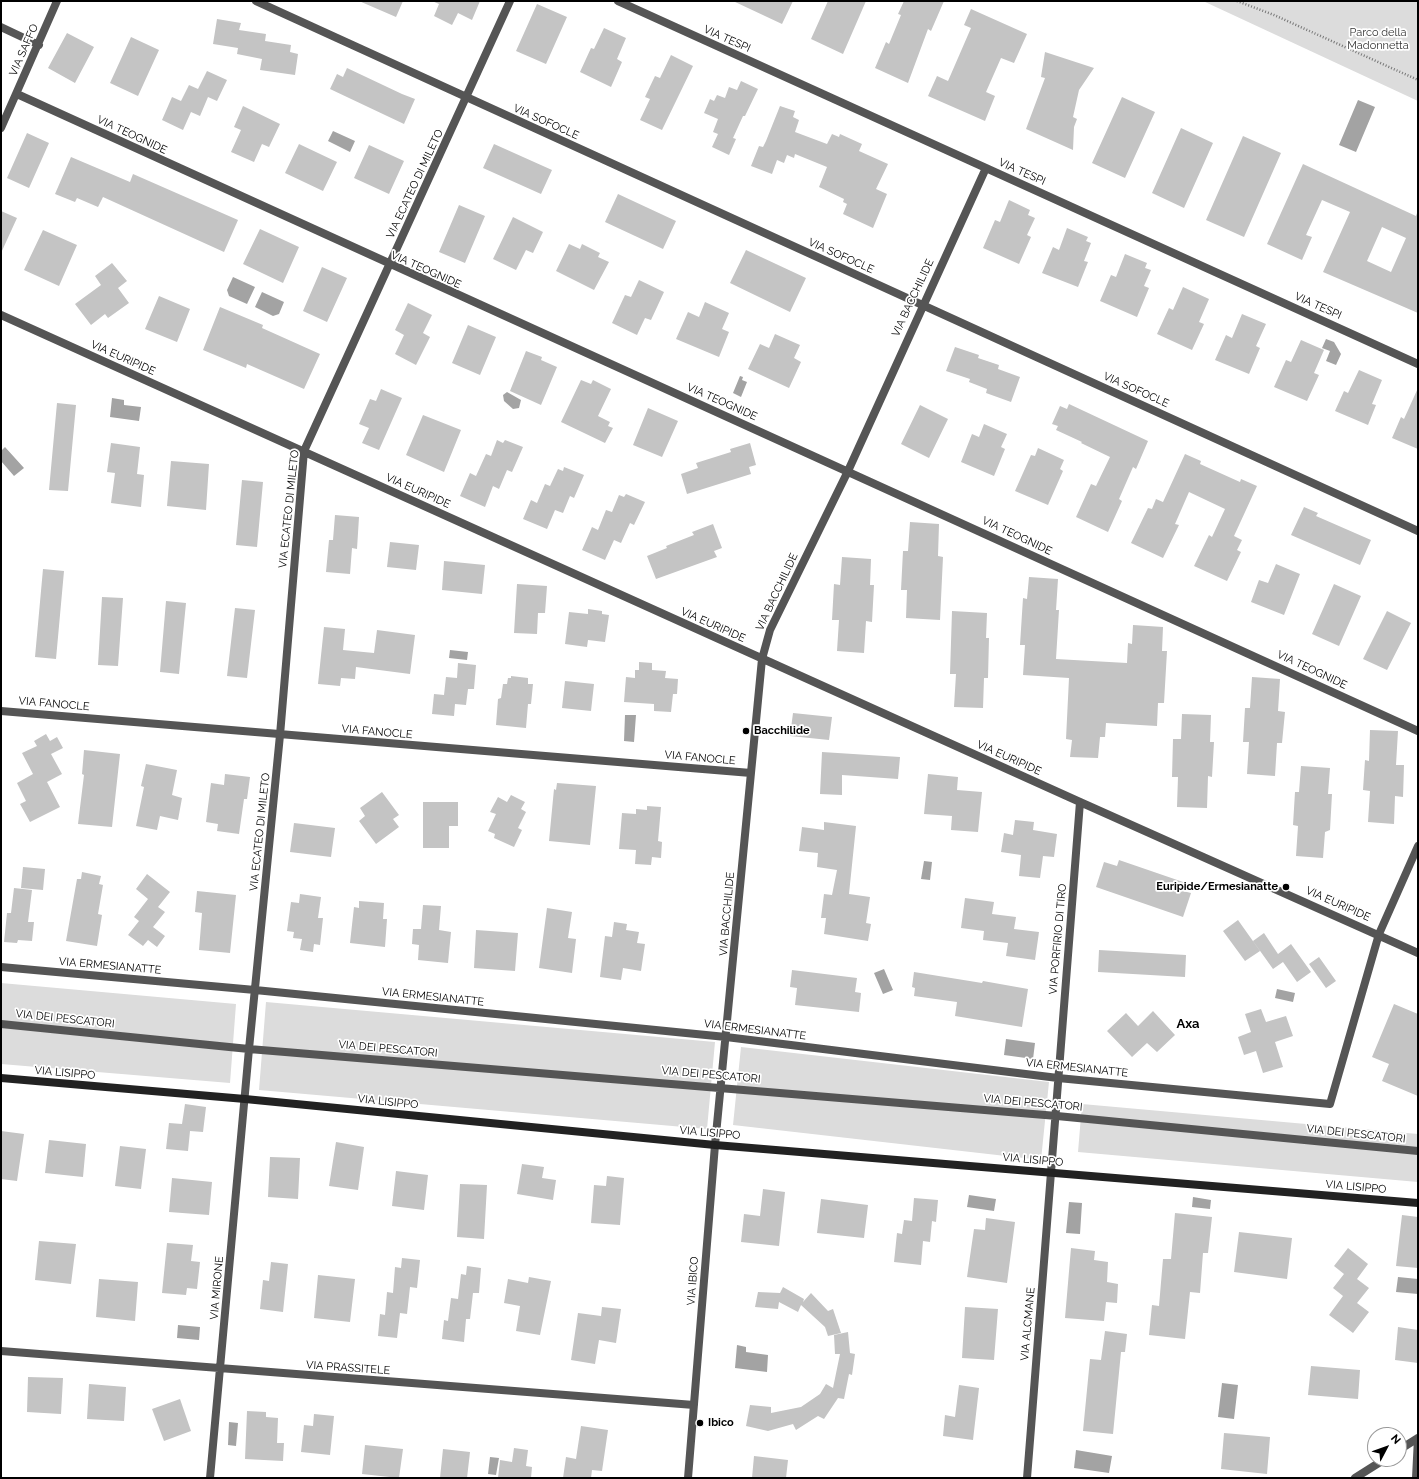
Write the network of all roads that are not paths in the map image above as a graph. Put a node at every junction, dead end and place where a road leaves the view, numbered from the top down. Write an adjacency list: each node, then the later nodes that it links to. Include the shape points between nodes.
1 (57, 1): 6 (street, VIA SAFFO)
2 (256, 1): 8 (street, VIA SOFOCLE)
3 (510, 1): 8 (street, VIA ECATEO DI MILETO)
4 (618, 1): 10 (street, VIA TESPI)
5 (1, 27): 6 (street)
6 (39, 44): 7 (street, VIA SAFFO)
7 (17, 94): 9 (street, VIA SAFFO); 11 (street, VIA TEOGNIDE)
8 (467, 98): 11 (street, VIA ECATEO DI MILETO); 12 (street, VIA SOFOCLE)
9 (1, 128)
10 (986, 168): 12 (street, VIA BACCHILIDE); 14 (street, VIA TESPI)
11 (390, 265): 15 (street, VIA ECATEO DI MILETO); 16 (street, VIA TEOGNIDE)
12 (922, 305): 16 (street, VIA BACCHILIDE); 17 (street, VIA SOFOCLE)
13 (1, 315): 15 (street, VIA EURIPIDE)
14 (1418, 364)
15 (304, 451): 18 (street, VIA EURIPIDE); 21 (street, VIA ECATEO DI MILETO)
16 (848, 470): 18 (street, VIA BACCHILIDE, via 770,630); 20 (street, VIA TEOGNIDE)
17 (1418, 531)
18 (762, 659): 22 (street, VIA BACCHILIDE); 23 (street, VIA EURIPIDE)
19 (1, 711): 21 (street, VIA FANOCLE)
20 (1418, 730)
21 (280, 735): 22 (street, VIA FANOCLE); 28 (street, VIA ECATEO DI MILETO)
22 (751, 773): 30 (street, VIA BACCHILIDE)
23 (1080, 802): 25 (street, VIA EURIPIDE); 33 (street, VIA PORFIRIO DI TIRO)
24 (1418, 846): 25 (street)
25 (1379, 934): 26 (street, VIA EURIPIDE); 33 (street, VIA ERMESIANATTE, via 1330,1104)
26 (1418, 953)
27 (1, 967): 28 (street, VIA ERMESIANATTE)
28 (255, 990): 30 (street, VIA ERMESIANATTE); 31 (street, VIA ECATEO DI MILETO)
29 (1, 1024): 31 (street, VIA DEI PESCATORI)
30 (726, 1037): 33 (street, VIA ERMESIANATTE); 34 (street, VIA BACCHILIDE)
31 (249, 1049): 34 (street, VIA DEI PESCATORI); 35 (street, VIA MIRONE)
32 (1, 1078): 35 (street, VIA LISIPPO)
33 (1058, 1078): 36 (street, VIA PORFIRIO DI TIRO)
34 (722, 1087): 36 (street, VIA DEI PESCATORI); 37 (street, VIA IBICO)
35 (245, 1099): 37 (street, VIA LISIPPO); 42 (street, VIA MIRONE)
36 (1056, 1116): 38 (street, VIA DEI PESCATORI); 39 (street, VIA ALCMANE)
37 (715, 1145): 39 (street, VIA LISIPPO); 43 (street, VIA IBICO)
38 (1418, 1151)
39 (1052, 1172): 40 (street, VIA LISIPPO); 49 (street, VIA ALCMANE)
40 (1418, 1203)
41 (1, 1351): 42 (street, VIA PRASSITELE)
42 (221, 1369): 43 (street, VIA PRASSITELE); 47 (street, VIA MIRONE)
43 (694, 1405): 48 (street, VIA IBICO)
44 (1418, 1438): 45 (street); 51 (street)
45 (1407, 1445)
46 (1372, 1467): 50 (street)
47 (210, 1478)
48 (688, 1478)
49 (1027, 1478)
50 (1355, 1478)
51 (1416, 1478)

